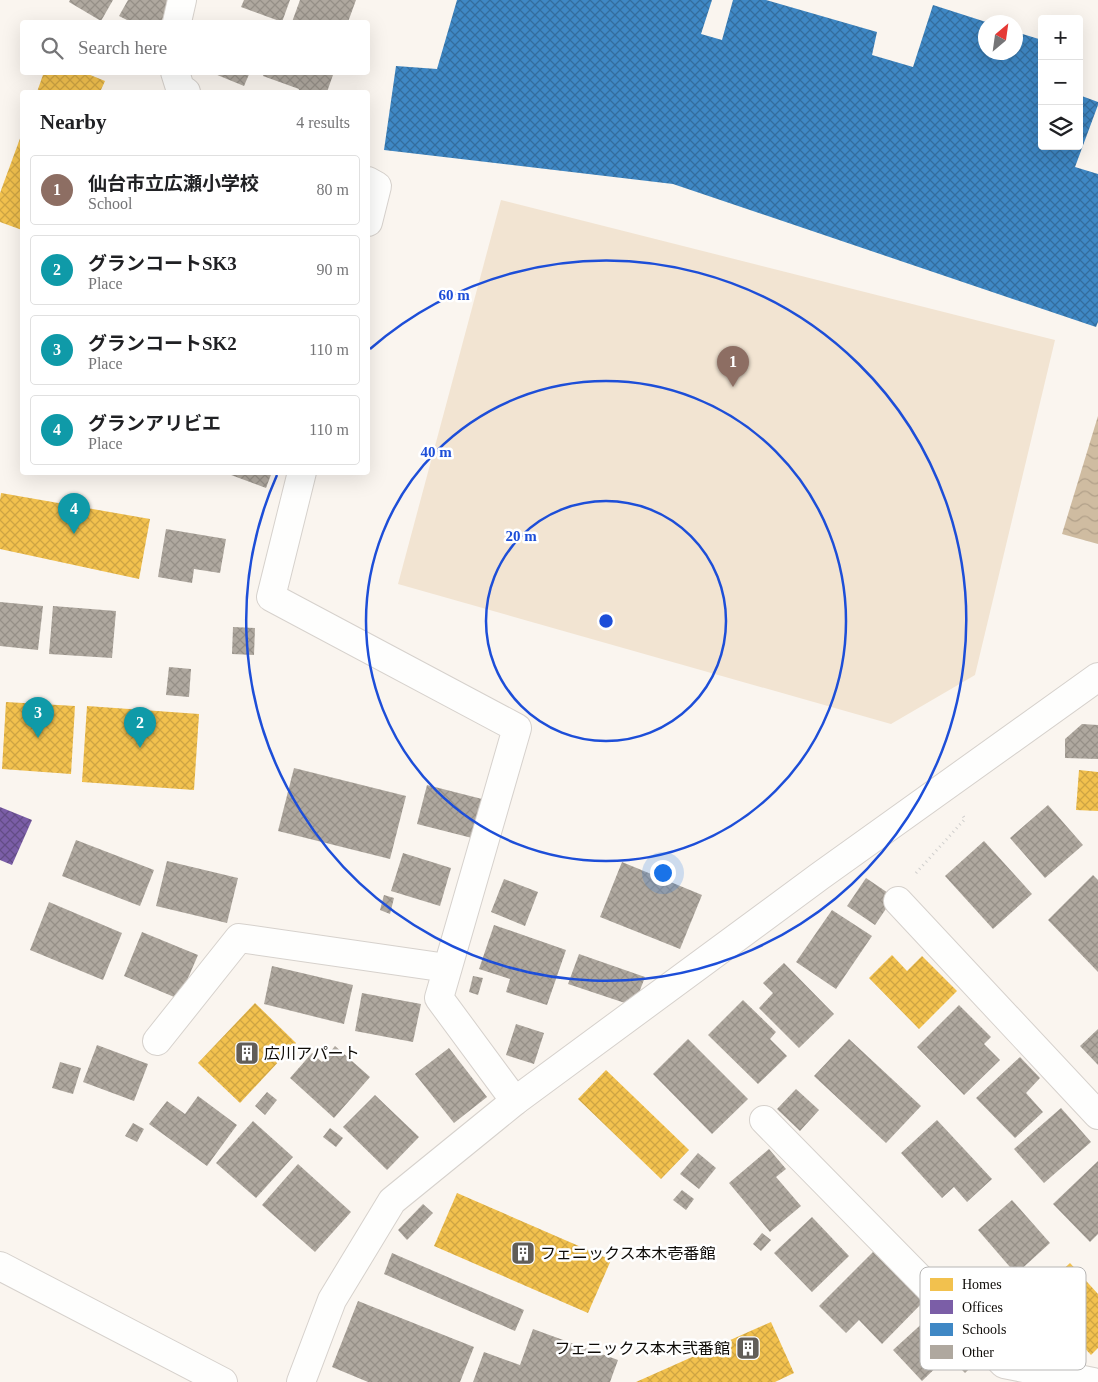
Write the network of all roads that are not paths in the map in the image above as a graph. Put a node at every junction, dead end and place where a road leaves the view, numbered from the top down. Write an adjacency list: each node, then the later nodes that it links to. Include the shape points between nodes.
1 (182, 0): 2 (street)
2 (177, 20)
3 (176, 75): 4 (street)
4 (183, 90)
5 (370, 182): 6 (street, via 377,186)
6 (370, 214)
7 (301, 475): 10 (street, via 271,597 517,728)
8 (1098, 677): 12 (street, via 820,876)
9 (898, 901): 13 (street)
10 (447, 968): 11 (street, via 240,938); 12 (street, via 439,998)
11 (157, 1041)
12 (515, 1101): 20 (street, via 392,1202 332,1300)
13 (1098, 1115)
14 (764, 1120): 16 (street)
15 (0, 1266): 19 (street)
16 (920, 1279)
17 (1034, 1370): 21 (street)
18 (1098, 1378): 21 (street)
19 (223, 1382)
20 (301, 1382)
21 (1093, 1382)

